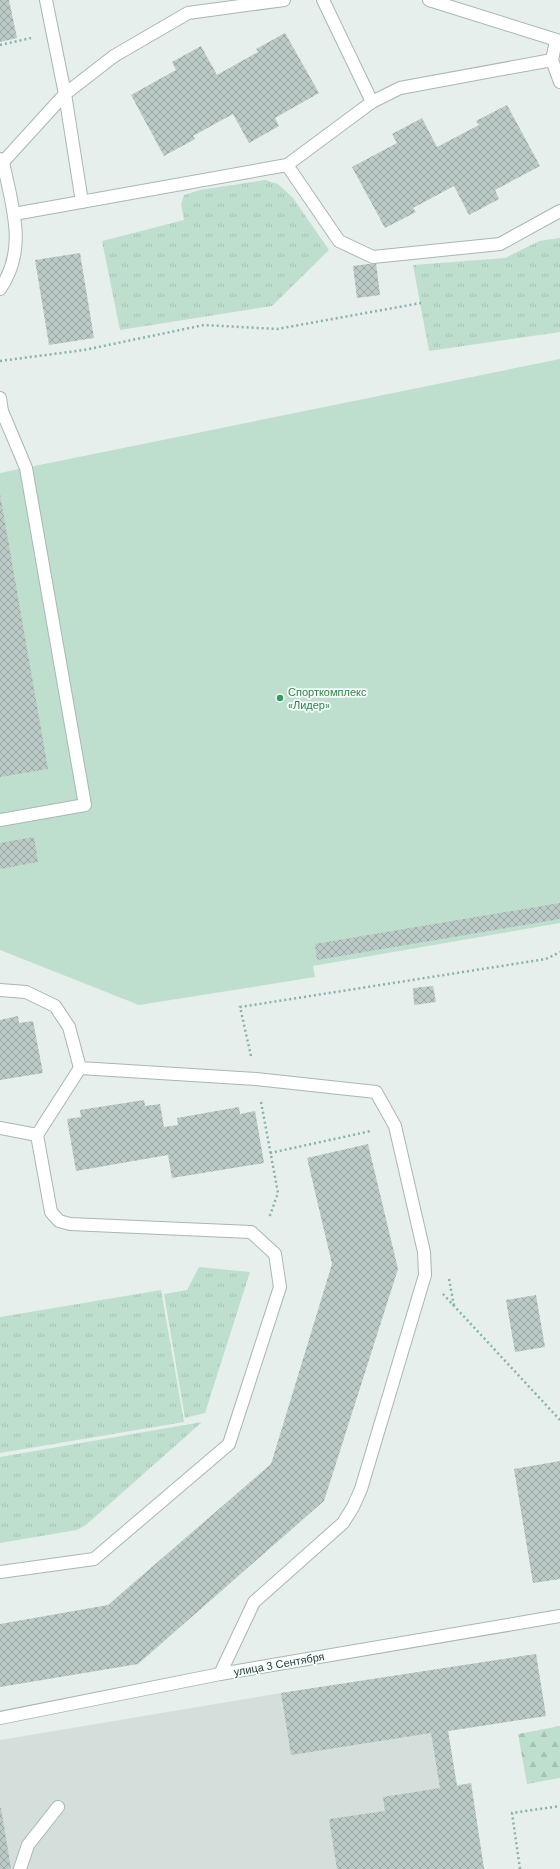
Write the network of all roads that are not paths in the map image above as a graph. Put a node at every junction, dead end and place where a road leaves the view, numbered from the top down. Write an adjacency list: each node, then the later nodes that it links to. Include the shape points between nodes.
1 (46, 0): 8 (street)
2 (284, 0): 8 (street, via 188,13 114,56)
3 (323, 0): 9 (street)
4 (429, 0): 5 (street)
5 (558, 41): 6 (street)
6 (552, 60): 7 (street); 9 (street, via 400,88)
7 (560, 82)
8 (65, 94): 10 (street); 12 (street)
9 (372, 102): 11 (street)
10 (2, 160): 14 (street)
11 (287, 165): 12 (street); 13 (street, via 339,241 373,257 500,244)
12 (82, 202): 14 (street)
13 (560, 211)
14 (14, 214): 15 (street, via 15,260 8,278)
15 (0, 289)
16 (0, 398): 17 (street, via 2,411 26,468 85,805)
17 (0, 820)
18 (0, 990): 19 (street, via 26,992 55,1006 69,1027)
19 (80, 1068): 21 (street); 24 (street, via 256,1080 376,1092 395,1126 424,1252 425,1275 361,1489 343,1524 254,1602)
20 (0, 1128): 21 (street)
21 (37, 1135): 22 (street, via 51,1212 59,1221 70,1224 251,1232 275,1254 280,1287 229,1444 94,1559)
22 (0, 1572)
23 (560, 1616): 24 (street, улица 3 Сентября)
24 (220, 1674): 25 (street, улица 3 Сентября)
25 (0, 1718)
26 (58, 1807): 27 (street, via 28,1845)
27 (20, 1869)

